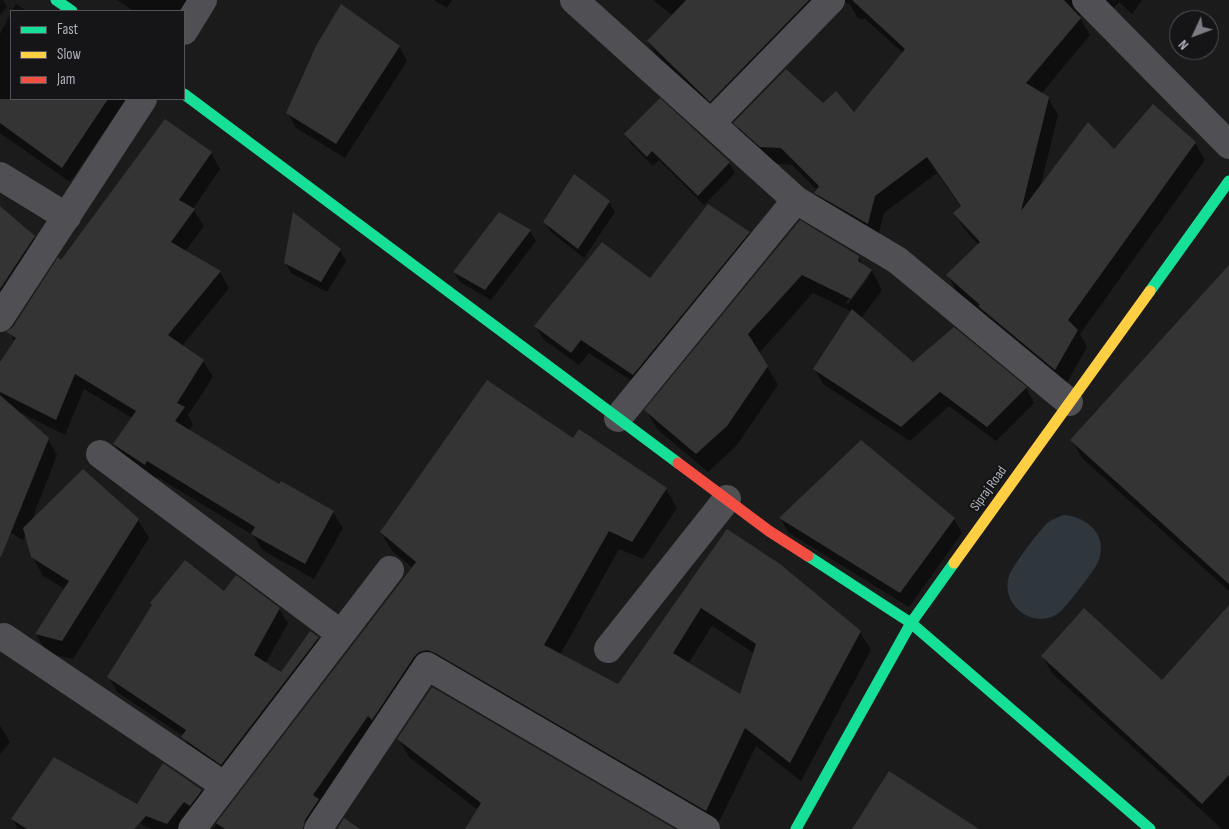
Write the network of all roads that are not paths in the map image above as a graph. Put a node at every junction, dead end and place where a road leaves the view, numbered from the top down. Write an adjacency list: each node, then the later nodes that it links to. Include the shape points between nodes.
1 (56, 0): 6 (street)
2 (203, 0): 7 (street)
3 (574, 0): 10 (street)
4 (831, 0): 10 (street)
5 (1086, 0): 11 (street)
6 (71, 10)
7 (185, 29)
8 (185, 95): 18 (street)
9 (142, 100): 15 (street)
10 (712, 122): 14 (street)
11 (1229, 145)
12 (0, 176): 15 (street)
13 (1229, 180): 17 (street, Sipraj Road)
14 (796, 200): 17 (street, via 898,260); 18 (street)
15 (67, 217): 16 (street)
16 (0, 318)
17 (1069, 402): 22 (street, Sipraj Road)
18 (618, 418): 20 (street)
19 (100, 454): 23 (street)
20 (727, 499): 22 (street, via 770,531); 25 (street)
21 (390, 570): 23 (street)
22 (911, 623): 30 (street, Sipraj Road); 31 (street)
23 (341, 634): 26 (street)
24 (4, 637): 26 (street)
25 (608, 649)
26 (225, 786): 27 (street)
27 (192, 829)
28 (318, 829): 29 (street, via 427,666)
29 (706, 829)
30 (796, 829)
31 (1150, 829)

